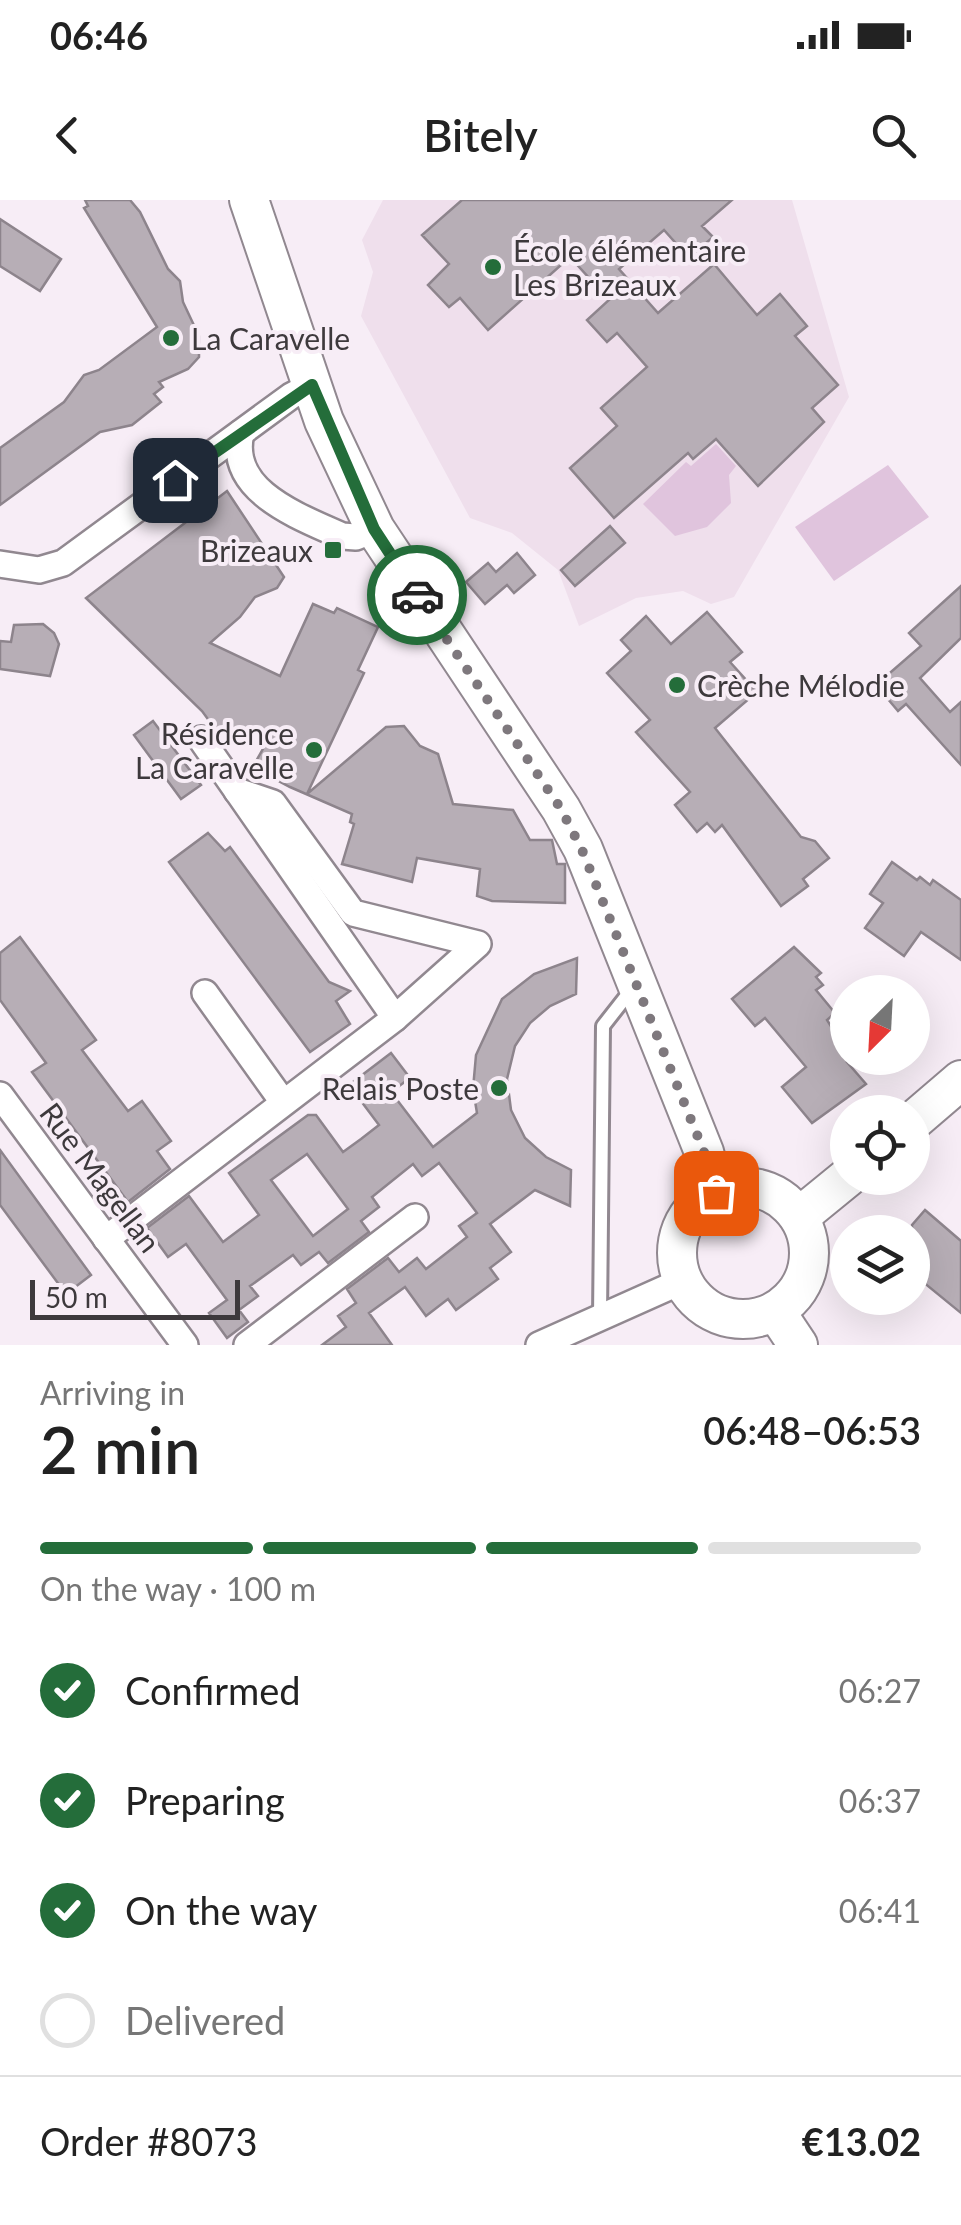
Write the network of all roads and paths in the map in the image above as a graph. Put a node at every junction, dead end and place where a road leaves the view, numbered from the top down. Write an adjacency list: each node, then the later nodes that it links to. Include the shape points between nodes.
1 (248, 200): 2 (street)
2 (312, 385): 3 (street); 4 (street)
3 (241, 432): 4 (street, via 238,462 244,478 262,493 342,536); 5 (street, via 63,563 39,570)
4 (374, 529): 8 (street, via 561,809 604,894)
5 (0, 564)
6 (201, 739): 7 (street)
7 (237, 791): 10 (street); 10 (street, via 273,803 353,913 478,944)
8 (637, 983): 16 (street); 22 (lane, via 603,1026)
9 (204, 993): 13 (street)
10 (394, 1018): 13 (street)
11 (961, 1080): 14 (street)
12 (0, 1095): 19 (street, Rue Magellan)
13 (283, 1102): 19 (street)
14 (930, 1107)
15 (830, 1192): 18 (street)
16 (716, 1193): 18 (street, via 771,1193); 20 (street, via 698,1204 678,1240)
17 (415, 1216): 24 (street)
18 (799, 1217): 21 (street, via 810,1259 798,1289)
19 (106, 1239): 23 (street, Rue Magellan)
20 (682, 1281): 21 (street, via 712,1312 755,1319); 22 (street)
21 (776, 1312): 26 (street)
22 (600, 1317): 25 (street)
23 (185, 1345)
24 (248, 1345)
25 (539, 1345)
26 (798, 1345)

